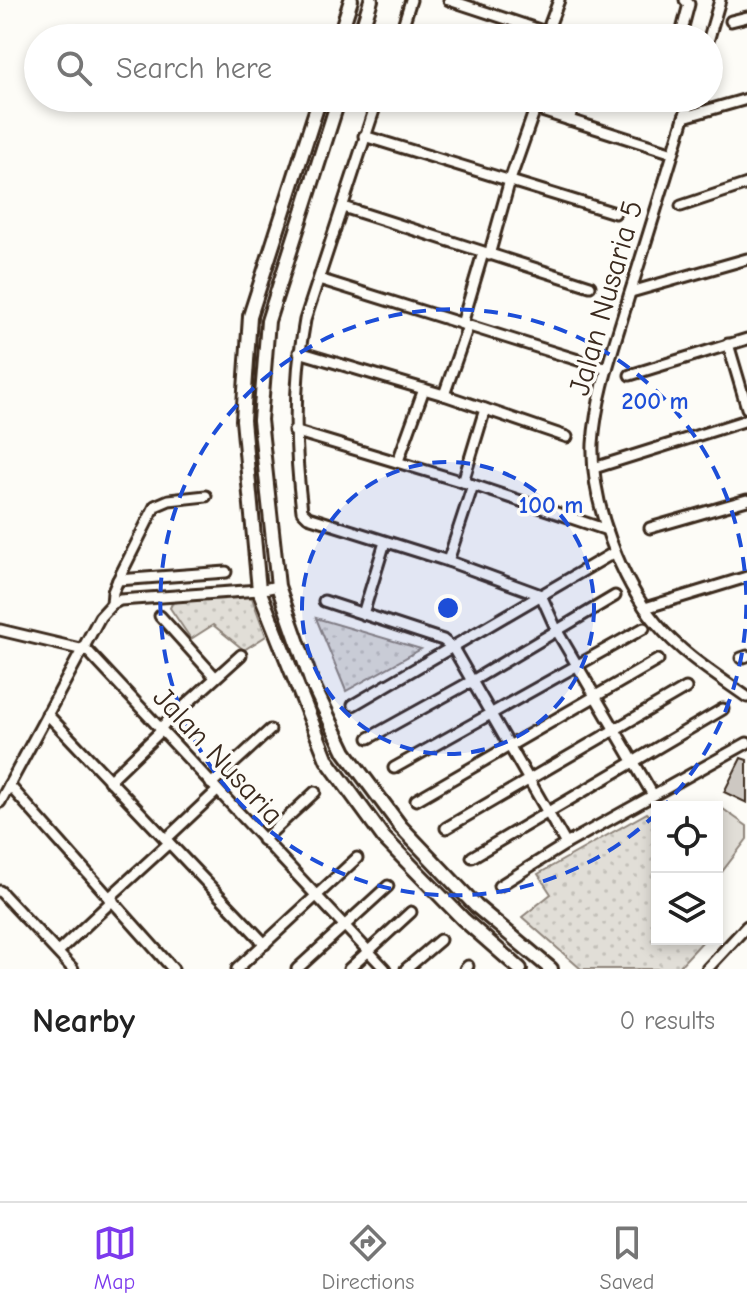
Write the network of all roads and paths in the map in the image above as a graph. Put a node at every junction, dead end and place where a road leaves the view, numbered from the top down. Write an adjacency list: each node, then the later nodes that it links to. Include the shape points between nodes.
1 (351, 0): 10 (main road)
2 (371, 0): 11 (main road)
3 (411, 0): 12 (street)
4 (449, 0): 13 (street)
5 (559, 0): 14 (street)
6 (720, 0): 16 (street)
7 (687, 2): 15 (street)
8 (747, 17): 9 (street)
9 (731, 21)
10 (343, 24)
11 (363, 24)
12 (403, 24)
13 (521, 24)
14 (550, 24)
15 (683, 24)
16 (713, 24)
17 (747, 99): 18 (street)
18 (723, 106)
19 (316, 112): 68 (main road, via 250,316 243,420)
20 (335, 112): 67 (main road, via 268,321 260,420)
21 (373, 112): 29 (street)
22 (534, 112): 31 (street)
23 (544, 112): 28 (street)
24 (572, 112): 28 (street)
25 (686, 112): 27 (street, Jalan Nusaria 5)
26 (702, 112): 27 (street)
27 (684, 117): 30 (street, Jalan Nusaria 5)
28 (569, 120): 30 (street)
29 (364, 136): 31 (street); 34 (street)
30 (673, 153): 40 (street, Jalan Nusaria 5)
31 (510, 180): 35 (street); 36 (street)
32 (747, 184): 33 (street)
33 (681, 206)
34 (343, 207): 36 (street); 38 (street)
35 (615, 213)
36 (486, 254): 39 (street); 41 (street)
37 (747, 259): 40 (street)
38 (319, 279): 41 (street); 44 (street)
39 (590, 286)
40 (631, 292): 45 (street, Jalan Nusaria 5)
41 (465, 325): 45 (street); 48 (street)
42 (747, 339): 43 (street)
43 (728, 344): 46 (street); 49 (street)
44 (299, 352): 47 (street); 52 (street)
45 (607, 369): 55 (street, Jalan Nusaria 5, via 593,444)
46 (630, 375)
47 (424, 389): 48 (street); 54 (street)
48 (444, 395): 50 (street)
49 (747, 408)
50 (485, 409): 53 (street); 56 (street)
51 (747, 420): 55 (street)
52 (294, 431): 54 (street); 61 (street, via 302,511)
53 (567, 437)
54 (398, 461): 56 (street)
55 (594, 468): 60 (street, Jalan Nusaria 5)
56 (468, 484): 60 (street); 63 (street)
57 (206, 496): 66 (street, via 155,506)
58 (747, 500): 59 (street)
59 (650, 528)
60 (607, 530): 62 (street, Jalan Nusaria 5)
61 (385, 542): 63 (street); 74 (street)
62 (615, 552): 69 (street); 73 (street, Jalan Nusaria 5)
63 (448, 561): 69 (street)
64 (226, 572): 66 (street)
65 (747, 577): 73 (street)
66 (118, 580): 72 (street)
67 (278, 586): 68 (street); 137 (main road, via 312,683 345,752 401,827 476,906)
68 (259, 590): 72 (street); 136 (main road, via 327,760 384,838)
69 (541, 595): 78 (street); 79 (street)
70 (615, 596): 78 (street)
71 (324, 601): 74 (street)
72 (112, 604): 80 (street)
73 (645, 608): 88 (street, Jalan Nusaria 5, via 680,649)
74 (363, 614): 79 (street)
75 (160, 616): 84 (street)
76 (644, 628): 83 (street)
77 (0, 630): 80 (street)
78 (557, 631): 83 (street); 85 (street)
79 (453, 648): 85 (street); 89 (street)
80 (84, 649): 91 (street); 93 (street, Jalan Nusaria)
81 (241, 655): 84 (street)
82 (658, 660): 87 (street)
83 (577, 666): 87 (street); 92 (street)
84 (215, 677): 93 (street)
85 (472, 681): 92 (street); 96 (street)
86 (686, 688): 95 (street)
87 (595, 697): 95 (street); 98 (street)
88 (747, 697)
89 (353, 705)
90 (723, 709): 99 (street)
91 (47, 714): 102 (street); 103 (street)
92 (491, 714): 98 (street); 100 (street)
93 (161, 729): 102 (street); 104 (street, Jalan Nusaria)
94 (270, 730): 104 (street)
95 (614, 730): 99 (street); 101 (street)
96 (369, 738)
97 (747, 743): 106 (street)
98 (510, 746): 101 (street); 107 (street)
99 (634, 762): 106 (street); 109 (street)
100 (394, 768)
101 (529, 780): 109 (street); 110 (street)
102 (109, 781): 112 (street)
103 (9, 785): 108 (street); 120 (street)
104 (214, 787): 111 (street, Jalan Nusaria); 112 (street)
105 (315, 792): 111 (street)
106 (653, 795): 113 (street)
107 (416, 800)
108 (0, 802)
109 (547, 812): 113 (street); 114 (street)
110 (446, 828)
111 (263, 840): 119 (street, Jalan Nusaria)
112 (167, 841): 120 (street); 125 (street)
113 (566, 844): 117 (street)
114 (472, 857)
115 (357, 858): 119 (street)
116 (388, 886): 122 (street)
117 (499, 886)
118 (0, 891): 126 (street)
119 (315, 896): 122 (street, Jalan Nusaria); 125 (street)
120 (111, 899): 126 (street); 130 (street)
121 (411, 912): 127 (street)
122 (343, 926): 127 (street, Jalan Nusaria); 132 (street)
123 (745, 933): 128 (street)
124 (440, 940): 135 (street)
125 (265, 944): 131 (street)
126 (58, 952): 129 (street)
127 (368, 952): 133 (street); 134 (street, Jalan Nusaria)
128 (710, 968)
129 (73, 969)
130 (173, 969)
131 (237, 969)
132 (297, 969)
133 (349, 969)
134 (385, 969)
135 (406, 969)
136 (520, 969)
137 (551, 969)

